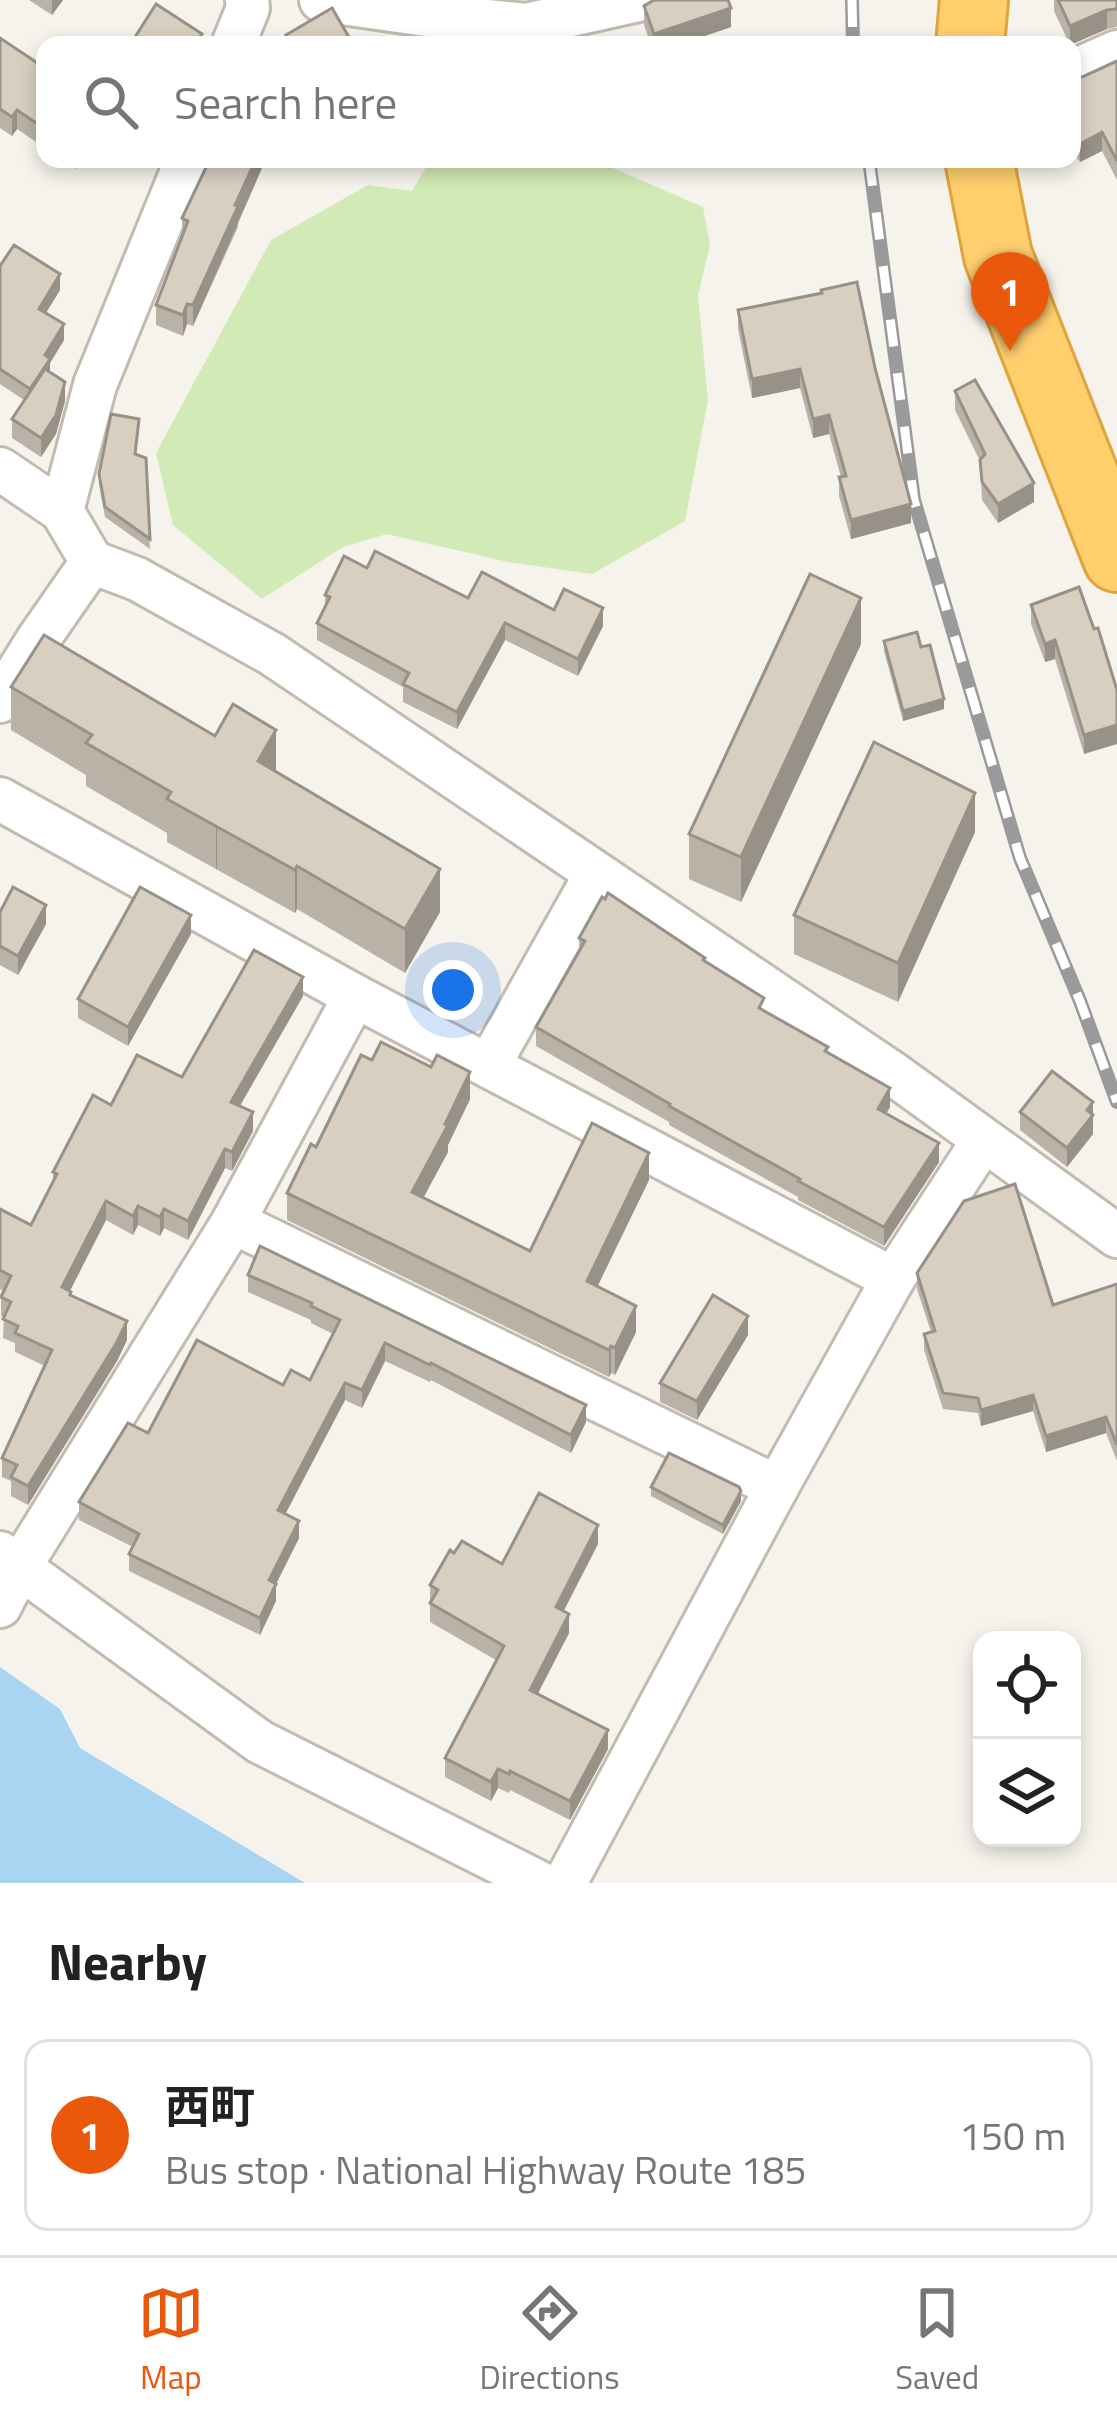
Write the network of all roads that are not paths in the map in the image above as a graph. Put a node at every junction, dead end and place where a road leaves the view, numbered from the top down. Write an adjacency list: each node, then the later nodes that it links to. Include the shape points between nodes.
1 (321, 0): 2 (street, via 526,25)
2 (638, 0)
3 (974, 0): 4 (highway)
4 (971, 36)
5 (1117, 52): 6 (street)
6 (1081, 68)
7 (183, 168): 11 (street, via 95,386)
8 (981, 168): 10 (highway, via 998,256)
9 (0, 469): 11 (street)
10 (1105, 494): 12 (highway)
11 (62, 511): 13 (street)
12 (1117, 558)
13 (92, 562): 14 (street); 16 (street, via 272,654)
14 (0, 701)
15 (0, 799): 17 (street)
16 (596, 874): 18 (street); 19 (street)
17 (355, 996): 18 (street); 20 (street)
18 (490, 1065): 22 (street)
19 (983, 1141): 21 (street); 22 (street)
20 (233, 1222): 23 (street); 24 (street)
21 (1117, 1236)
22 (893, 1279): 23 (street)
23 (777, 1487): 26 (street)
24 (6, 1581): 25 (street, via 260,1742)
25 (539, 1883)
26 (566, 1883)

